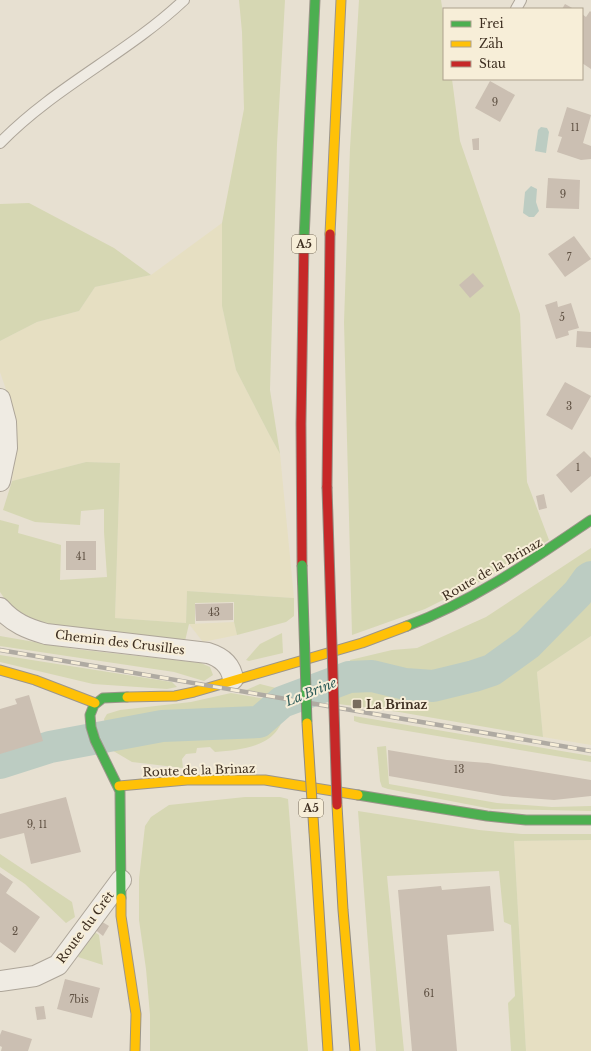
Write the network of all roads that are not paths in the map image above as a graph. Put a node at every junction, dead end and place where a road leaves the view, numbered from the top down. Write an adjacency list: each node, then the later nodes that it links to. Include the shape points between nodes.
1 (184, 0): 4 (lane, via 163,20 17,126)
2 (315, 0): 17 (main road, A5, bridge, via 304,237 301,488 308,761)
3 (341, 0): 18 (main road, A5, bridge, via 330,227 327,487 334,755 342,904)
4 (0, 143)
5 (0, 398): 6 (street, via 6,422 7,448)
6 (0, 481)
7 (591, 520): 10 (main road, Route de la Brinaz, via 510,575 432,617 362,643)
8 (0, 609): 10 (street, Chemin des Crusilles, via 26,628 46,634 208,653 222,659 232,673)
9 (0, 670): 11 (main road, via 36,680)
10 (233, 680): 11 (main road, Route de la Brinaz, via 176,696 103,698)
11 (95, 703): 12 (main road, via 90,722 97,748)
12 (119, 786): 13 (main road, Route de la Brinaz, via 187,780 265,780 487,816 526,820); 14 (main road)
13 (591, 820)
14 (121, 880): 15 (street, Route du Crêt, via 58,965 35,976); 16 (main road, via 122,916 136,1014)
15 (1, 984)
16 (135, 1051)
17 (328, 1051)
18 (355, 1051)

